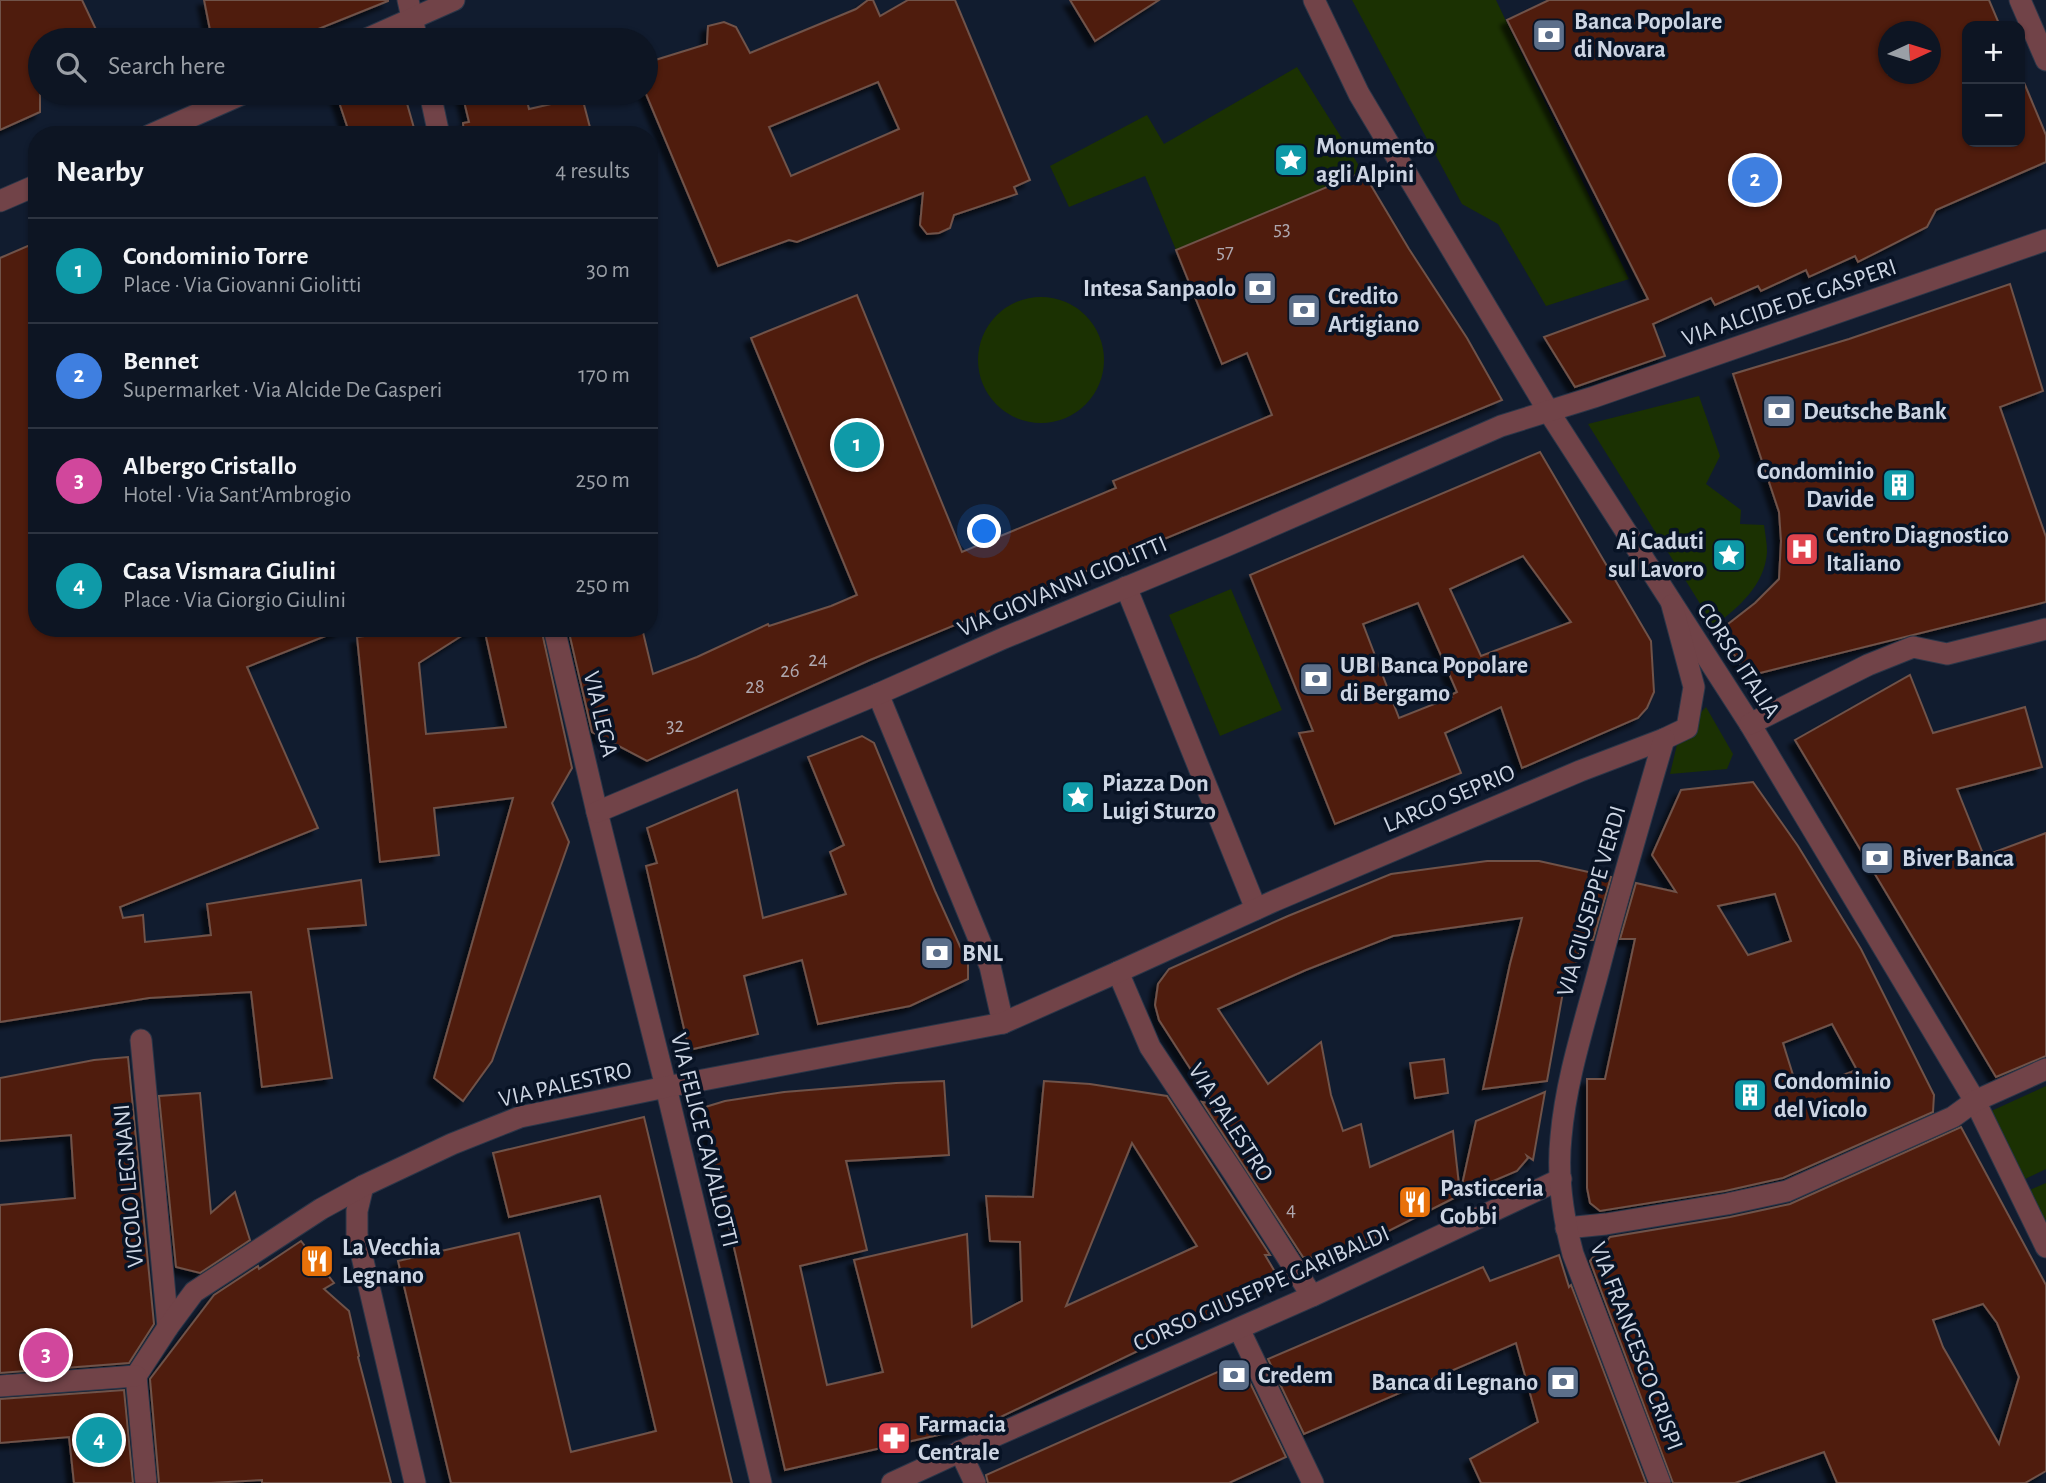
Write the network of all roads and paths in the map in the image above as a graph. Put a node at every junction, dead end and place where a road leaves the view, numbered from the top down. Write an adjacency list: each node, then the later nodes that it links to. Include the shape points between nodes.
1 (454, 0): 4 (street)
2 (1314, 0): 15 (street, CORSO ITALIA, via 1359,94)
3 (2020, 0): 7 (street)
4 (410, 9): 5 (street); 6 (street)
5 (382, 28)
6 (415, 28)
7 (2046, 60)
8 (218, 105): 10 (street)
9 (433, 105): 11 (street)
10 (170, 126)
11 (437, 126)
12 (28, 189): 13 (street)
13 (0, 201)
14 (2046, 240): 15 (street, VIA ALCIDE DE GASPERI)
15 (1549, 412): 16 (street, VIA GIOVANNI GIOLITTI, via 1491,430); 17 (street, CORSO ITALIA)
16 (1126, 587): 20 (street, VIA GIOVANNI GIOLITTI); 24 (street)
17 (1672, 605): 21 (street, CORSO ITALIA); 22 (street, via 1693,687 1687,728)
18 (2046, 629): 21 (street, via 1947,654 1913,647)
19 (556, 637): 23 (street, VIA LEGA)
20 (878, 694): 23 (street, VIA GIOVANNI GIOLITTI); 26 (street, via 990,966)
21 (1750, 724): 30 (street, CORSO ITALIA)
22 (1664, 739): 24 (street, LARGO SEPRIO); 31 (street, VIA GIUSEPPE VERDI, via 1574,1063 1560,1138)
23 (597, 812): 29 (street, VIA FELICE CAVALLOTTI)
24 (1256, 909): 25 (street)
25 (1118, 972): 26 (street); 35 (street, VIA PALESTRO, via 1150,1047)
26 (1003, 1023): 29 (street, VIA PALESTRO)
27 (141, 1040): 36 (street, VICOLO LEGNANI)
28 (2046, 1069): 30 (street)
29 (666, 1087): 32 (street, VIA PALESTRO, via 520,1117); 41 (street, VIA FELICE CAVALLOTTI)
30 (1975, 1101): 33 (street, via 1953,1117 1787,1191); 34 (street, CORSO ITALIA)
31 (1561, 1179): 33 (street, VIA GIUSEPPE VERDI); 35 (street, CORSO GIUSEPPE GARIBALDI)
32 (363, 1186): 36 (street, VIA PALESTRO, via 194,1292); 43 (street, via 357,1235)
33 (1566, 1228): 47 (street, VIA FRANCESCO CRISPI)
34 (2046, 1247)
35 (1312, 1296): 37 (street, CORSO GIUSEPPE GARIBALDI)
36 (168, 1326): 38 (street, VIA PALESTRO)
37 (1239, 1329): 40 (street, CORSO GIUSEPPE GARIBALDI); 46 (street)
38 (136, 1377): 39 (street); 42 (street)
39 (0, 1386)
40 (960, 1451): 44 (street, CORSO GIUSEPPE GARIBALDI); 45 (street)
41 (759, 1482)
42 (146, 1483)
43 (415, 1483)
44 (892, 1483)
45 (975, 1483)
46 (1313, 1483)
47 (1660, 1483)

